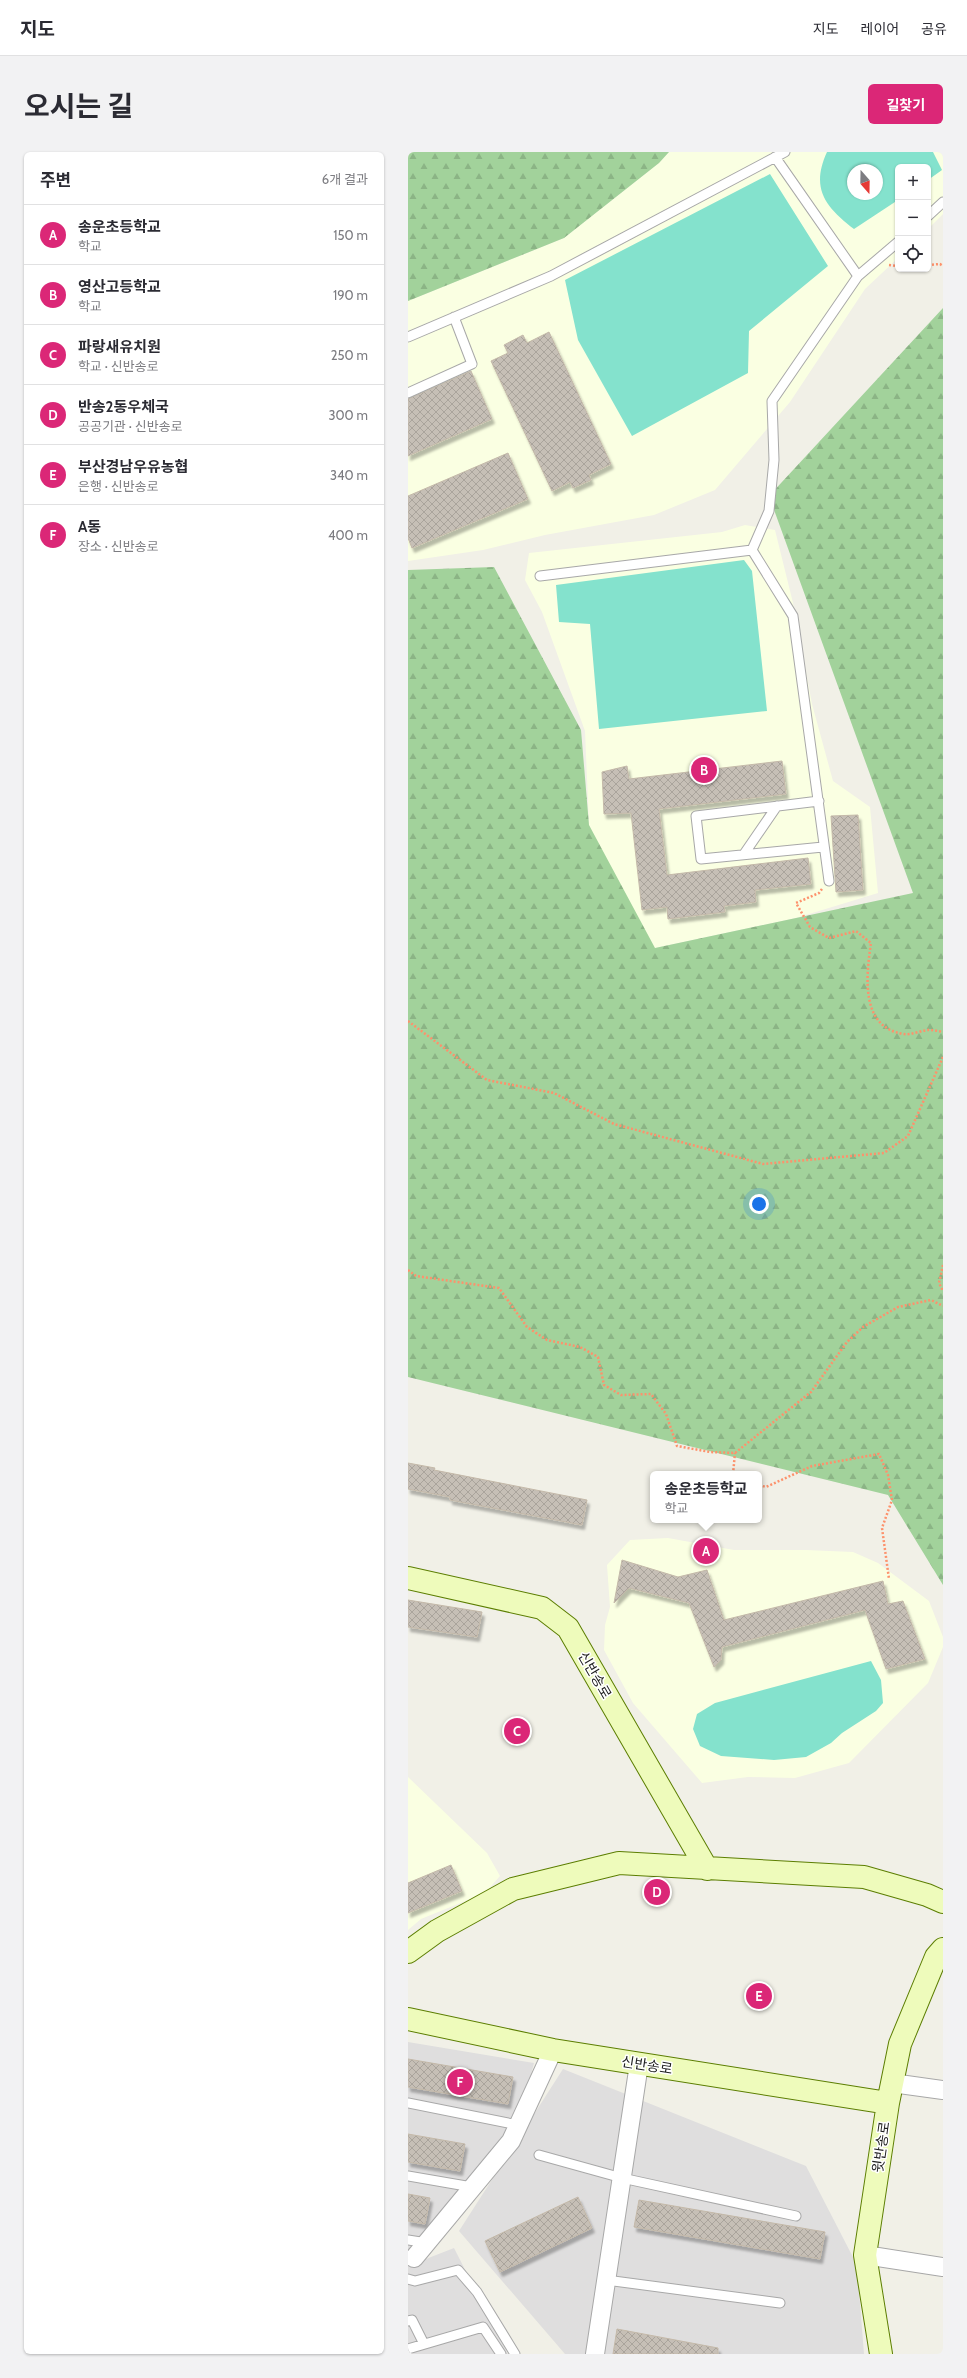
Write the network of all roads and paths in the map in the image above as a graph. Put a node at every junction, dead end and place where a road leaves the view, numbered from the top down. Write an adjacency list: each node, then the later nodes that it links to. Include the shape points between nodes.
1 (785, 152): 2 (lane)
2 (775, 157): 8 (lane); 9 (lane, via 551,276)
3 (943, 202): 4 (lane)
4 (931, 213)
5 (895, 245): 8 (lane)
6 (931, 265): 7 (path)
7 (943, 266)
8 (858, 276): 12 (lane, via 772,401 774,460 769,511)
9 (454, 317): 10 (lane); 11 (lane, via 472,364)
10 (408, 337)
11 (408, 393)
12 (752, 550): 13 (lane); 14 (lane, via 793,616)
13 (540, 576)
14 (819, 801): 15 (lane); 16 (lane)
15 (777, 806): 17 (lane); 17 (lane, via 696,816 701,859)
16 (823, 847): 17 (lane); 18 (lane)
17 (744, 854)
18 (829, 881): 20 (path, via 819,892 796,903 810,927 829,938 856,932 871,943 869,1006 880,1025 904,1034 930,1030)
19 (408, 1021): 21 (path, via 487,1080 554,1093 614,1124 764,1164 884,1153 908,1136)
20 (943, 1032)
21 (943, 1057)
22 (943, 1265): 24 (path, via 939,1283)
23 (408, 1270): 26 (path, via 416,1276 499,1288 527,1327 547,1340 580,1347 598,1357 604,1385 621,1394 651,1394 666,1414 677,1446 710,1452)
24 (943, 1291)
25 (943, 1306): 26 (path, via 931,1300 898,1307 863,1327 847,1342 811,1392)
26 (735, 1453): 27 (path)
27 (733, 1471)
28 (762, 1485): 30 (path, via 766,1487 812,1466 879,1454 888,1475 892,1500 882,1528)
29 (408, 1578): 31 (main road, 신반송로, via 542,1608 568,1628)
30 (889, 1579)
31 (707, 1869): 32 (main road, via 864,1877); 34 (main road, via 619,1863 513,1889 437,1931)
32 (943, 1902)
33 (943, 1949): 39 (main road, 윗반송로, via 936,1958 900,2044)
34 (408, 1952)
35 (408, 2019): 36 (main road, 신반송로)
36 (553, 2050): 37 (main road, 신반송로); 41 (street)
37 (639, 2064): 39 (main road, 신반송로); 44 (street)
38 (943, 2090): 39 (street)
39 (890, 2093): 49 (main road, 윗반송로)
40 (408, 2103): 41 (lane)
41 (518, 2125): 45 (street, via 510,2141)
42 (539, 2155): 44 (lane)
43 (408, 2176): 45 (lane)
44 (622, 2178): 46 (lane); 53 (street)
45 (472, 2187): 48 (street)
46 (796, 2216)
47 (408, 2240): 48 (lane)
48 (427, 2243): 50 (street)
49 (865, 2255): 51 (street); 61 (main road, 윗반송로)
50 (411, 2262)
51 (943, 2267)
52 (408, 2279): 59 (lane, via 416,2281 458,2270 478,2292)
53 (606, 2280): 54 (lane); 60 (street)
54 (780, 2303)
55 (408, 2321): 56 (lane, via 412,2320)
56 (424, 2344): 57 (lane); 58 (lane, via 483,2327)
57 (408, 2349)
58 (501, 2354)
59 (516, 2354)
60 (595, 2354)
61 (881, 2354)

